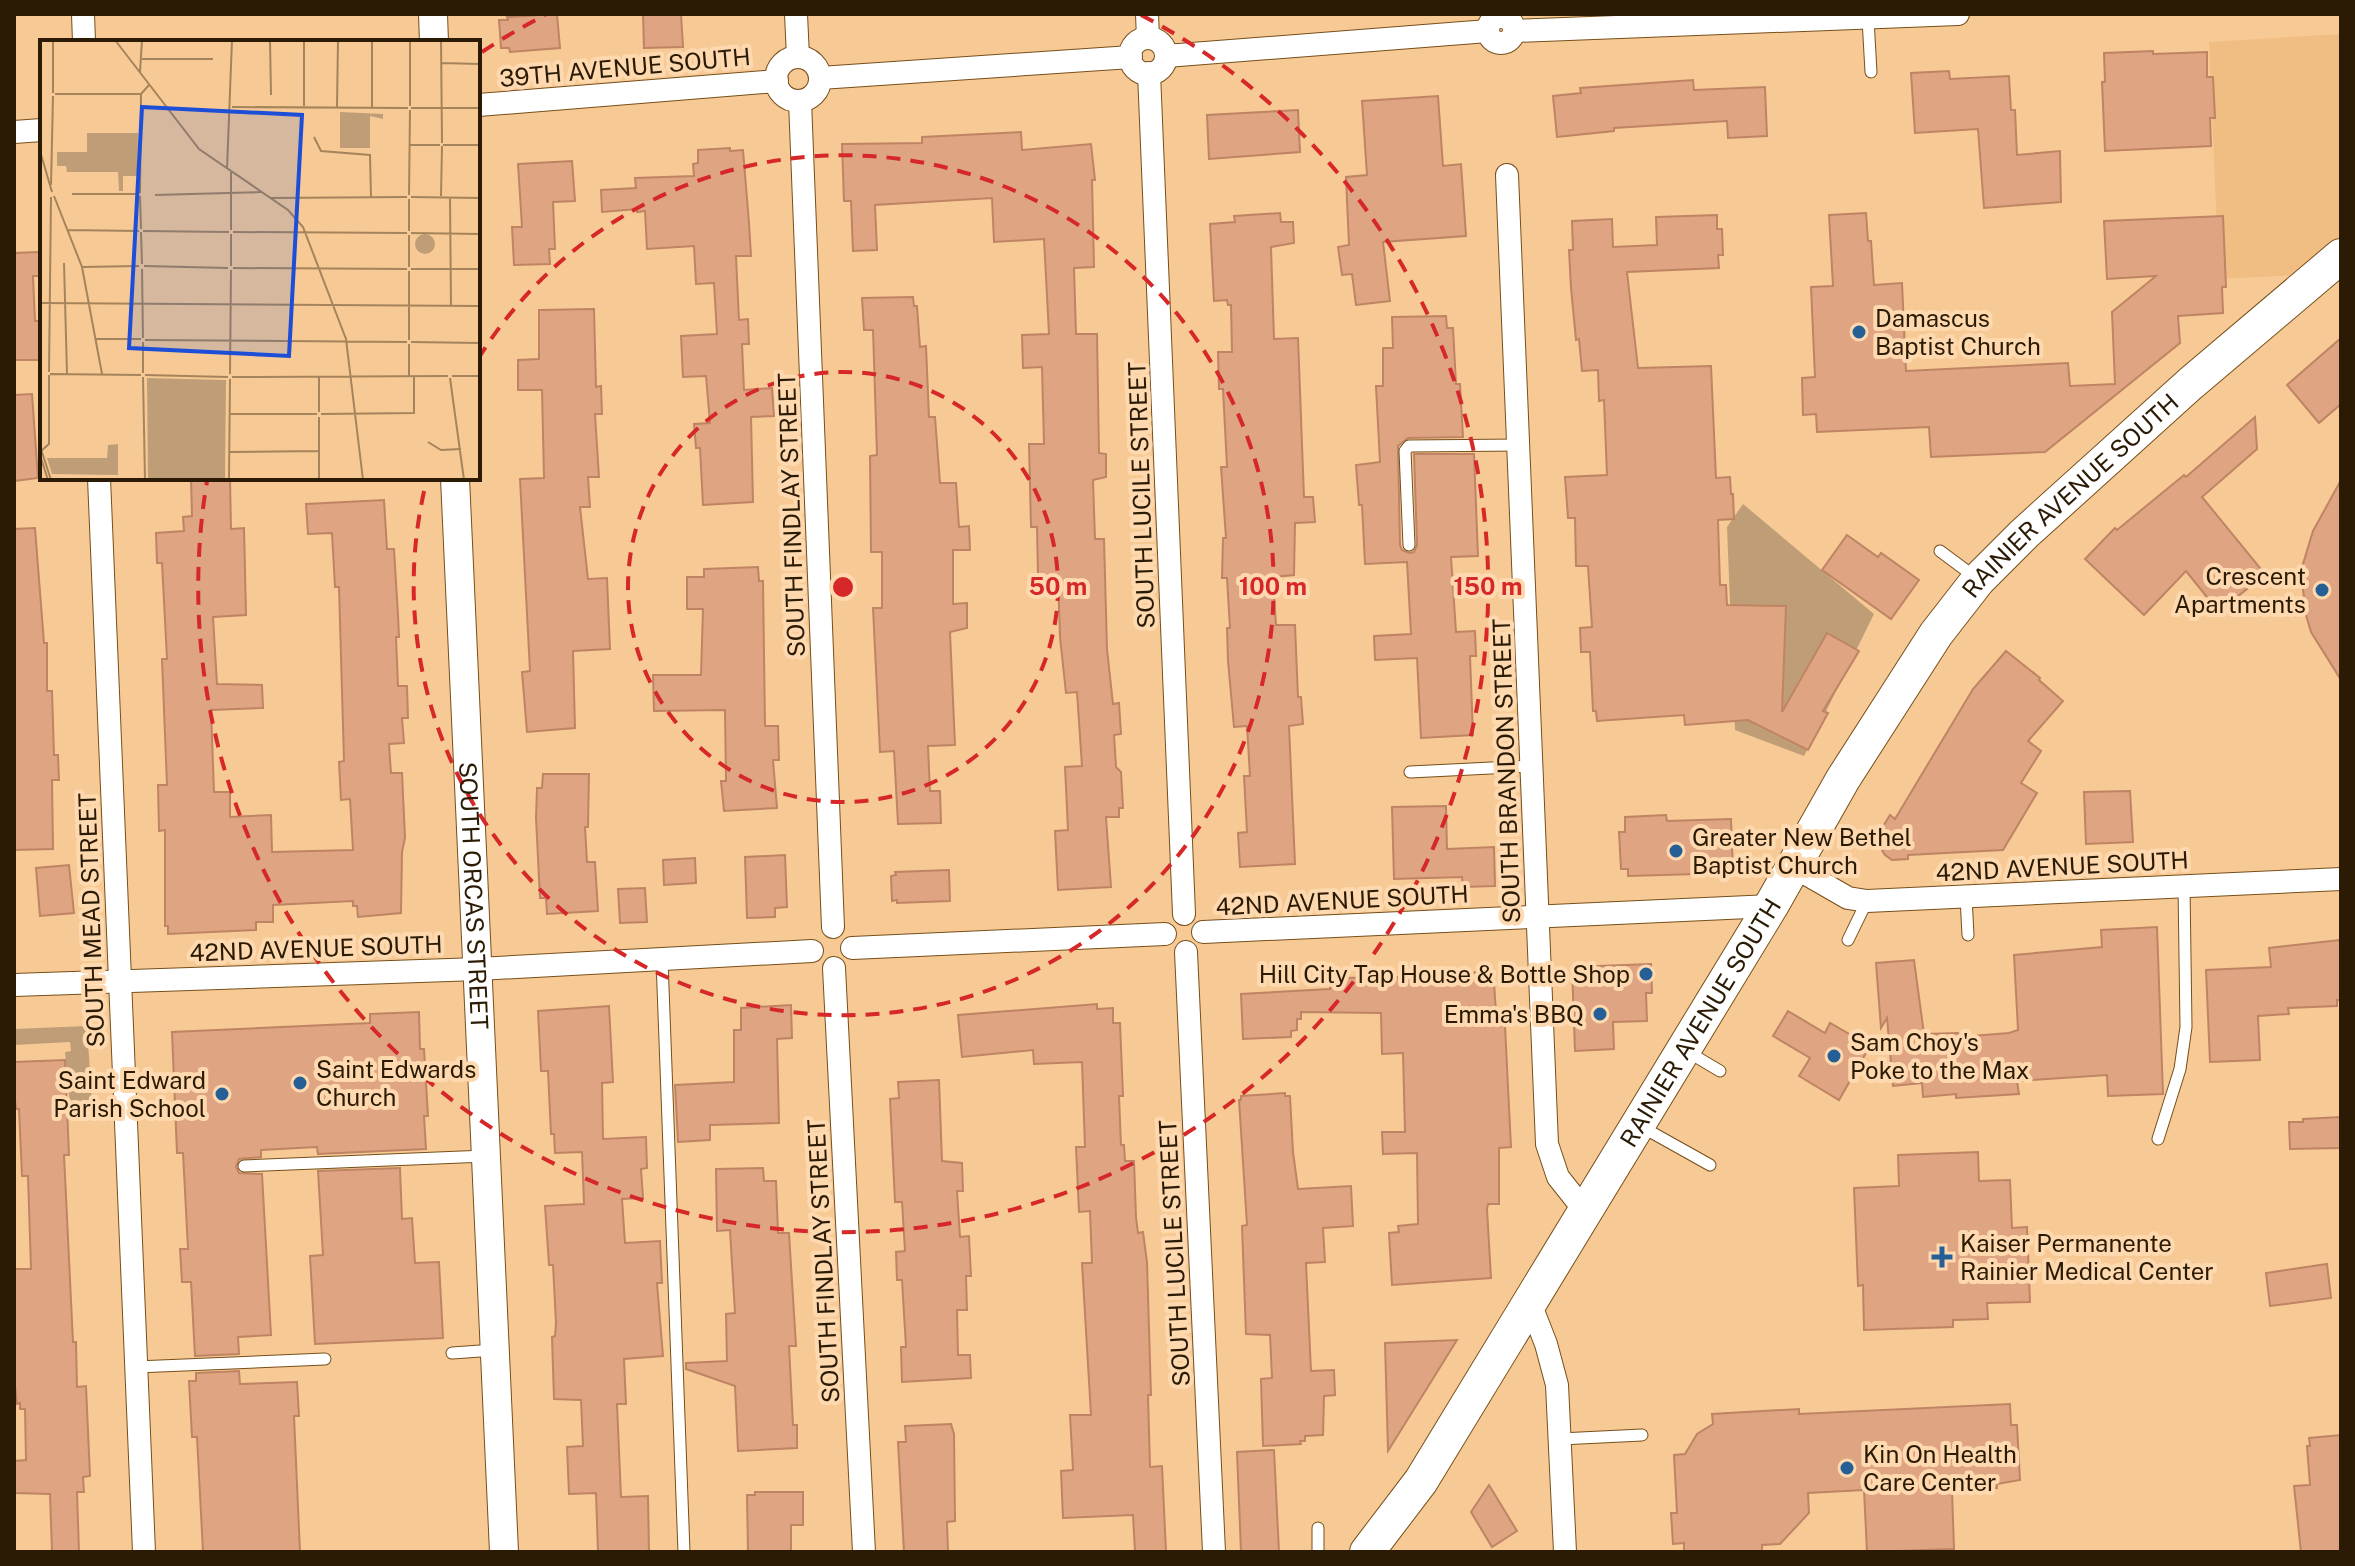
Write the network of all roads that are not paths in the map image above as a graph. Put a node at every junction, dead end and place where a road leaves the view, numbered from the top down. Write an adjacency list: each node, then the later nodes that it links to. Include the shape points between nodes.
1 (83, 14): 9 (street)
2 (433, 14): 10 (street)
3 (796, 14): 12 (street)
4 (1147, 14): 8 (street)
5 (1958, 14): 6 (street)
6 (1868, 19): 7 (street); 14 (lane)
7 (1501, 24): 11 (street)
8 (1148, 38): 11 (street, via 1161,43); 13 (street, via 1136,43)
9 (84, 40)
10 (434, 40)
11 (1166, 56): 15 (street, via 1163,66)
12 (798, 57): 16 (street, via 814,64); 17 (street, via 783,64)
13 (1131, 57): 15 (street, via 1136,68); 16 (street)
14 (1871, 72)
15 (1149, 73): 38 (street, SOUTH LUCILE STREET)
16 (820, 78): 18 (street, via 812,97)
17 (777, 81): 18 (street, via 784,96); 19 (street, 39TH AVENUE SOUTH)
18 (800, 101): 40 (street, SOUTH FINDLAY STREET)
19 (480, 105)
20 (40, 130): 21 (street)
21 (14, 132)
22 (1507, 175): 24 (street, SOUTH BRANDON STREET)
23 (2341, 256): 29 (main road, RAINIER AVENUE SOUTH, via 2190,384)
24 (1519, 445): 27 (lane, via 1409,446); 30 (street, SOUTH BRANDON STREET)
25 (99, 480): 51 (street, SOUTH MEAD STREET)
26 (455, 480): 50 (street, SOUTH ORCAS STREET)
27 (1409, 545)
28 (1940, 551): 29 (lane)
29 (1978, 580): 32 (main road, RAINIER AVENUE SOUTH, via 1936,634 1843,779)
30 (1533, 766): 31 (lane); 39 (street, SOUTH BRANDON STREET)
31 (1410, 772)
32 (1794, 867): 36 (street, 42ND AVENUE SOUTH, via 1848,898); 37 (main road, RAINIER AVENUE SOUTH)
33 (2341, 879): 34 (street, 42ND AVENUE SOUTH)
34 (2184, 886): 35 (street, 42ND AVENUE SOUTH); 56 (lane, via 2186,1027 2180,1069)
35 (1966, 897): 36 (street, 42ND AVENUE SOUTH); 43 (lane)
36 (1867, 901): 44 (lane)
37 (1771, 906): 39 (street, 42ND AVENUE SOUTH); 53 (main road, RAINIER AVENUE SOUTH)
38 (1184, 914): 41 (street, via 1197,918); 42 (street, via 1170,920)
39 (1538, 917): 41 (street, 42ND AVENUE SOUTH); 60 (street, SOUTH BRANDON STREET, via 1547,1144 1558,1177)
40 (833, 927): 45 (street, via 846,933); 46 (street, via 817,933)
41 (1203, 932): 47 (street, via 1197,948)
42 (1165, 934): 45 (street); 47 (street, via 1172,948)
43 (1968, 935)
44 (1848, 940)
45 (852, 948): 49 (street, via 849,959)
46 (812, 951): 48 (street, 42ND AVENUE SOUTH); 49 (street, via 818,963)
47 (1186, 952): 73 (street, SOUTH LUCILE STREET)
48 (662, 960): 50 (street, 42ND AVENUE SOUTH); 71 (lane)
49 (834, 968): 72 (street, SOUTH FINDLAY STREET)
50 (478, 969): 51 (street, 42ND AVENUE SOUTH); 57 (street, SOUTH ORCAS STREET)
51 (119, 981): 52 (street, 42ND AVENUE SOUTH); 65 (street, SOUTH MEAD STREET)
52 (14, 985)
53 (1684, 1049): 54 (lane); 55 (main road, RAINIER AVENUE SOUTH)
54 (1720, 1071)
55 (1638, 1125): 58 (lane); 60 (main road, RAINIER AVENUE SOUTH)
56 (2158, 1139)
57 (487, 1156): 59 (lane); 62 (street, SOUTH ORCAS STREET)
58 (1710, 1165)
59 (244, 1166)
60 (1585, 1211): 61 (main road, RAINIER AVENUE SOUTH)
61 (1530, 1303): 67 (street, via 1557,1385); 75 (main road, RAINIER AVENUE SOUTH, via 1421,1481)
62 (495, 1350): 63 (lane); 70 (street, SOUTH ORCAS STREET)
63 (452, 1353)
64 (325, 1359): 65 (lane)
65 (136, 1367): 69 (street, SOUTH MEAD STREET)
66 (1642, 1435): 67 (lane)
67 (1560, 1439): 76 (street)
68 (1318, 1528): 74 (lane)
69 (144, 1552)
70 (504, 1552)
71 (684, 1552)
72 (864, 1552)
73 (1214, 1552)
74 (1318, 1552)
75 (1367, 1552)
76 (1565, 1552)

